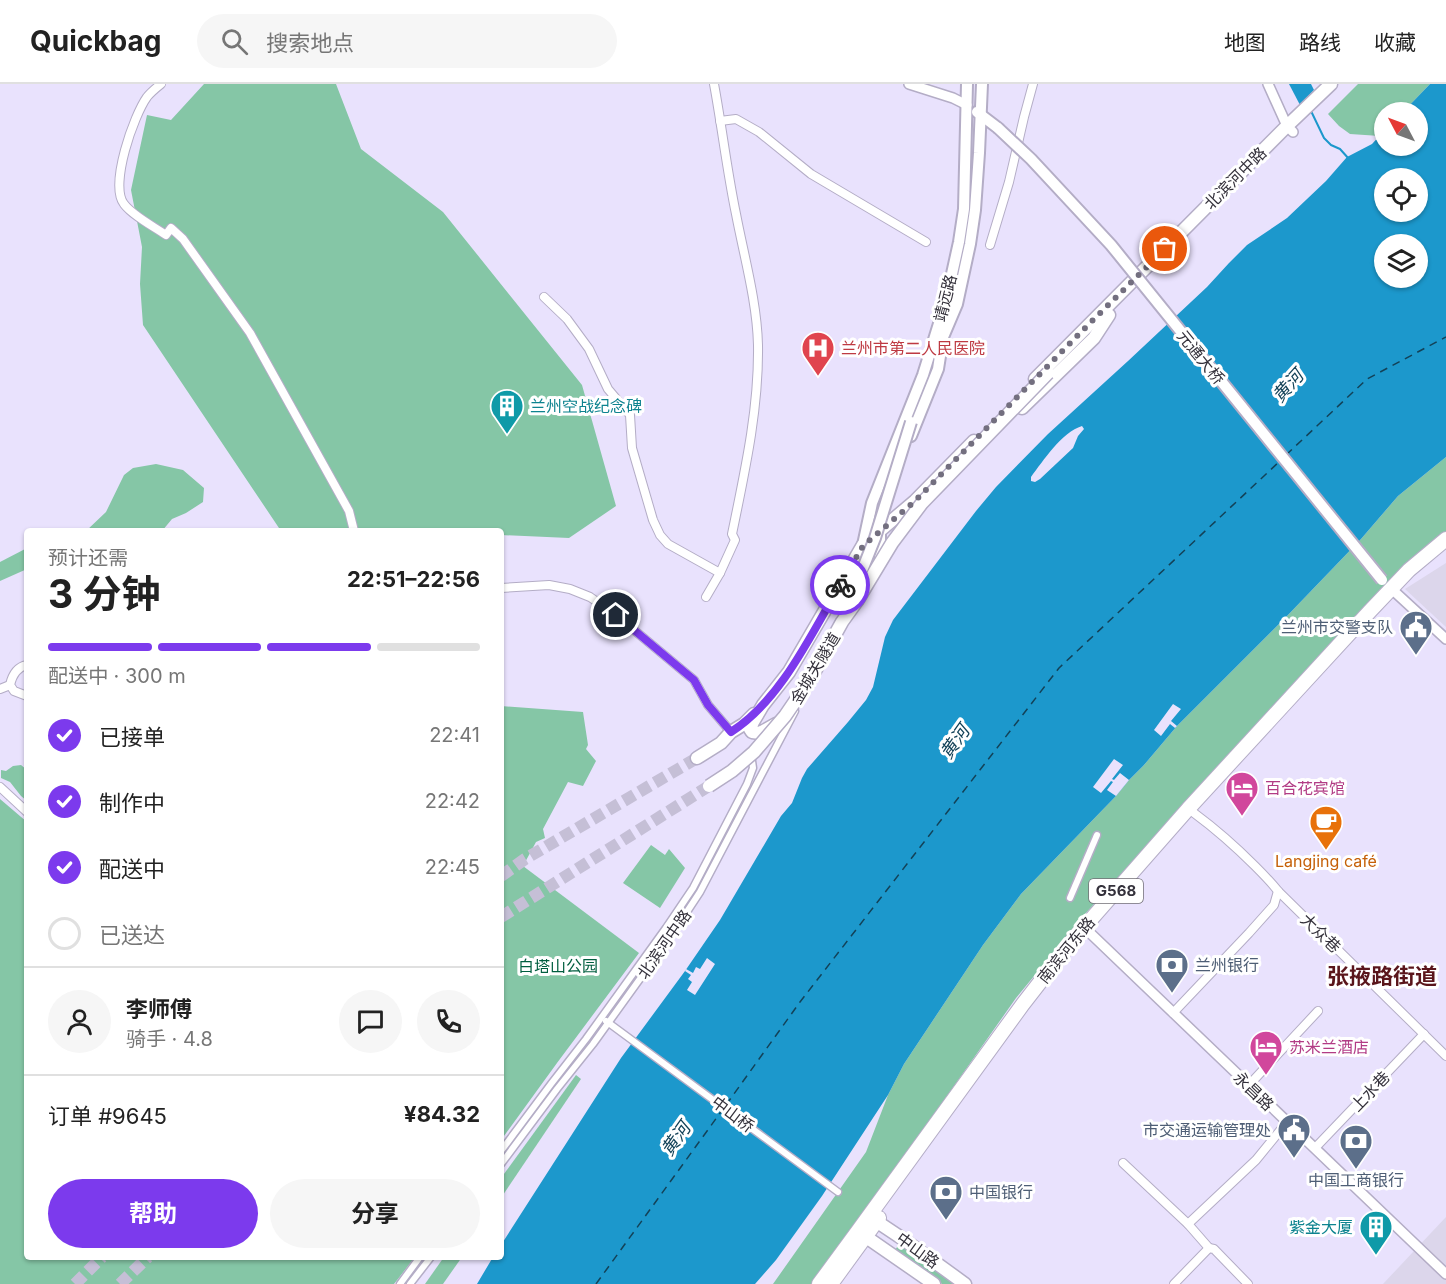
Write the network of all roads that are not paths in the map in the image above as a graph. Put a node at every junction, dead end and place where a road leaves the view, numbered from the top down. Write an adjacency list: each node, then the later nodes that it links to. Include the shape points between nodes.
1 (161, 84): 20 (street, via 138,111 131,129 119,179 120,198 132,212 166,235 171,228 183,239 250,333 349,511)
2 (714, 84): 13 (street)
3 (909, 84): 11 (street)
4 (967, 84): 11 (main road, 靖远路)
5 (982, 84): 12 (main road, 靖远路)
6 (1033, 84): 16 (street)
7 (1268, 84): 14 (street)
8 (1331, 84): 10 (main road, 北滨河中路)
9 (1342, 84): 10 (main road, 北滨河中路)
10 (1317, 103): 14 (main road, 北滨河中路)
11 (967, 105): 12 (main road, 元通大桥); 23 (main road, 靖远路, via 964,208 946,301 923,375 872,503)
12 (981, 116): 19 (main road, 靖远路, via 970,244 957,304); 28 (main road, 元通大桥, bridge, via 1031,159 1111,245)
13 (720, 121): 15 (street, via 736,119 759,132 811,174); 27 (street, via 758,343 757,397 732,534 735,540)
14 (1290, 129): 18 (main road, 北滨河中路); 21 (main road, 北滨河中路, via 915,501)
15 (926, 242)
16 (990, 245)
17 (544, 297): 27 (street, via 589,349 608,389 630,415 632,448 660,535 668,544)
18 (1109, 315): 25 (main road, via 1094,338 922,505); 31 (main road, 金城关隧道, bridge, via 922,503)
19 (943, 338): 21 (main road, 靖远路, via 939,369 898,467); 31 (main road, bridge)
20 (353, 528)
21 (880, 531): 23 (main road, 北滨河中路); 25 (main road, 靖远路)
22 (1446, 539): 28 (highway, 南滨河东路 / G568)
23 (863, 546): 26 (main road); 37 (main road, 北滨河中路, via 789,672)
24 (1446, 549): 28 (highway, 南滨河东路 / G568, via 1414,575)
25 (880, 559): 26 (main road)
26 (874, 570): 38 (main road)
27 (720, 573): 30 (street)
28 (1390, 587): 32 (street); 45 (highway, 南滨河东路 / G568); 63 (highway, 南滨河东路 / G568, via 1072,941 1023,1004)
29 (504, 588): 39 (street, via 549,585 591,597 694,680 708,705)
30 (706, 597)
31 (842, 622): 42 (main road, 金城关隧道, bridge, via 785,716 754,752)
32 (1446, 639)
33 (24, 666): 34 (street, via 16,671)
34 (10, 685): 35 (street); 36 (street)
35 (0, 689)
36 (24, 695)
37 (763, 705): 38 (main road, via 752,732 771,728); 39 (main road, 金城关隧道)
38 (798, 705): 41 (street, 北滨河中路)
39 (731, 732): 40 (main road, 金城关隧道, via 721,744)
40 (697, 758)
41 (768, 761): 52 (street, 北滨河中路, via 750,748 753,768 747,784 693,888); 53 (street, 北滨河中路, via 700,892)
42 (709, 786)
43 (0, 787): 44 (street)
44 (24, 809)
45 (1194, 813): 47 (street, 大众巷, via 1222,834); 49 (highway, 南滨河东路 / G568)
46 (1097, 835): 48 (street)
47 (1278, 891): 51 (street, via 1274,904 1250,933); 54 (street, 大众巷)
48 (1070, 898)
49 (1089, 932): 51 (street, 永昌路); 63 (highway, 南滨河东路 / G568)
50 (1318, 1011): 56 (street)
51 (1173, 1013): 56 (street, 永昌路)
52 (601, 1018): 53 (street, 中山桥); 58 (street, 北滨河中路)
53 (608, 1023): 60 (street, 北滨河中路); 62 (street, 中山桥)
54 (1424, 1034): 55 (street, 大众巷); 59 (street, 上水巷)
55 (1446, 1056)
56 (1249, 1085): 57 (street, 永昌路)
57 (1287, 1122): 59 (street, 永昌路); 64 (street, via 1256,1160)
58 (504, 1147)
59 (1315, 1148): 69 (street, 永昌路)
60 (504, 1160)
61 (1123, 1164): 64 (street)
62 (838, 1192)
63 (873, 1219): 65 (highway, 南滨河东路 / G568); 75 (main road, 中山路)
64 (1188, 1224): 66 (street)
65 (863, 1234): 72 (highway, 南滨河东路 / G568); 73 (highway, 南滨河东路 / G568); 74 (main road, 中山路)
66 (1209, 1248): 76 (street); 77 (street)
67 (418, 1260): 70 (street)
68 (429, 1260): 71 (street)
69 (1446, 1274)
70 (400, 1284)
71 (410, 1284)
72 (819, 1284)
73 (831, 1284)
74 (934, 1284)
75 (965, 1284)
76 (1174, 1284)
77 (1248, 1284)

